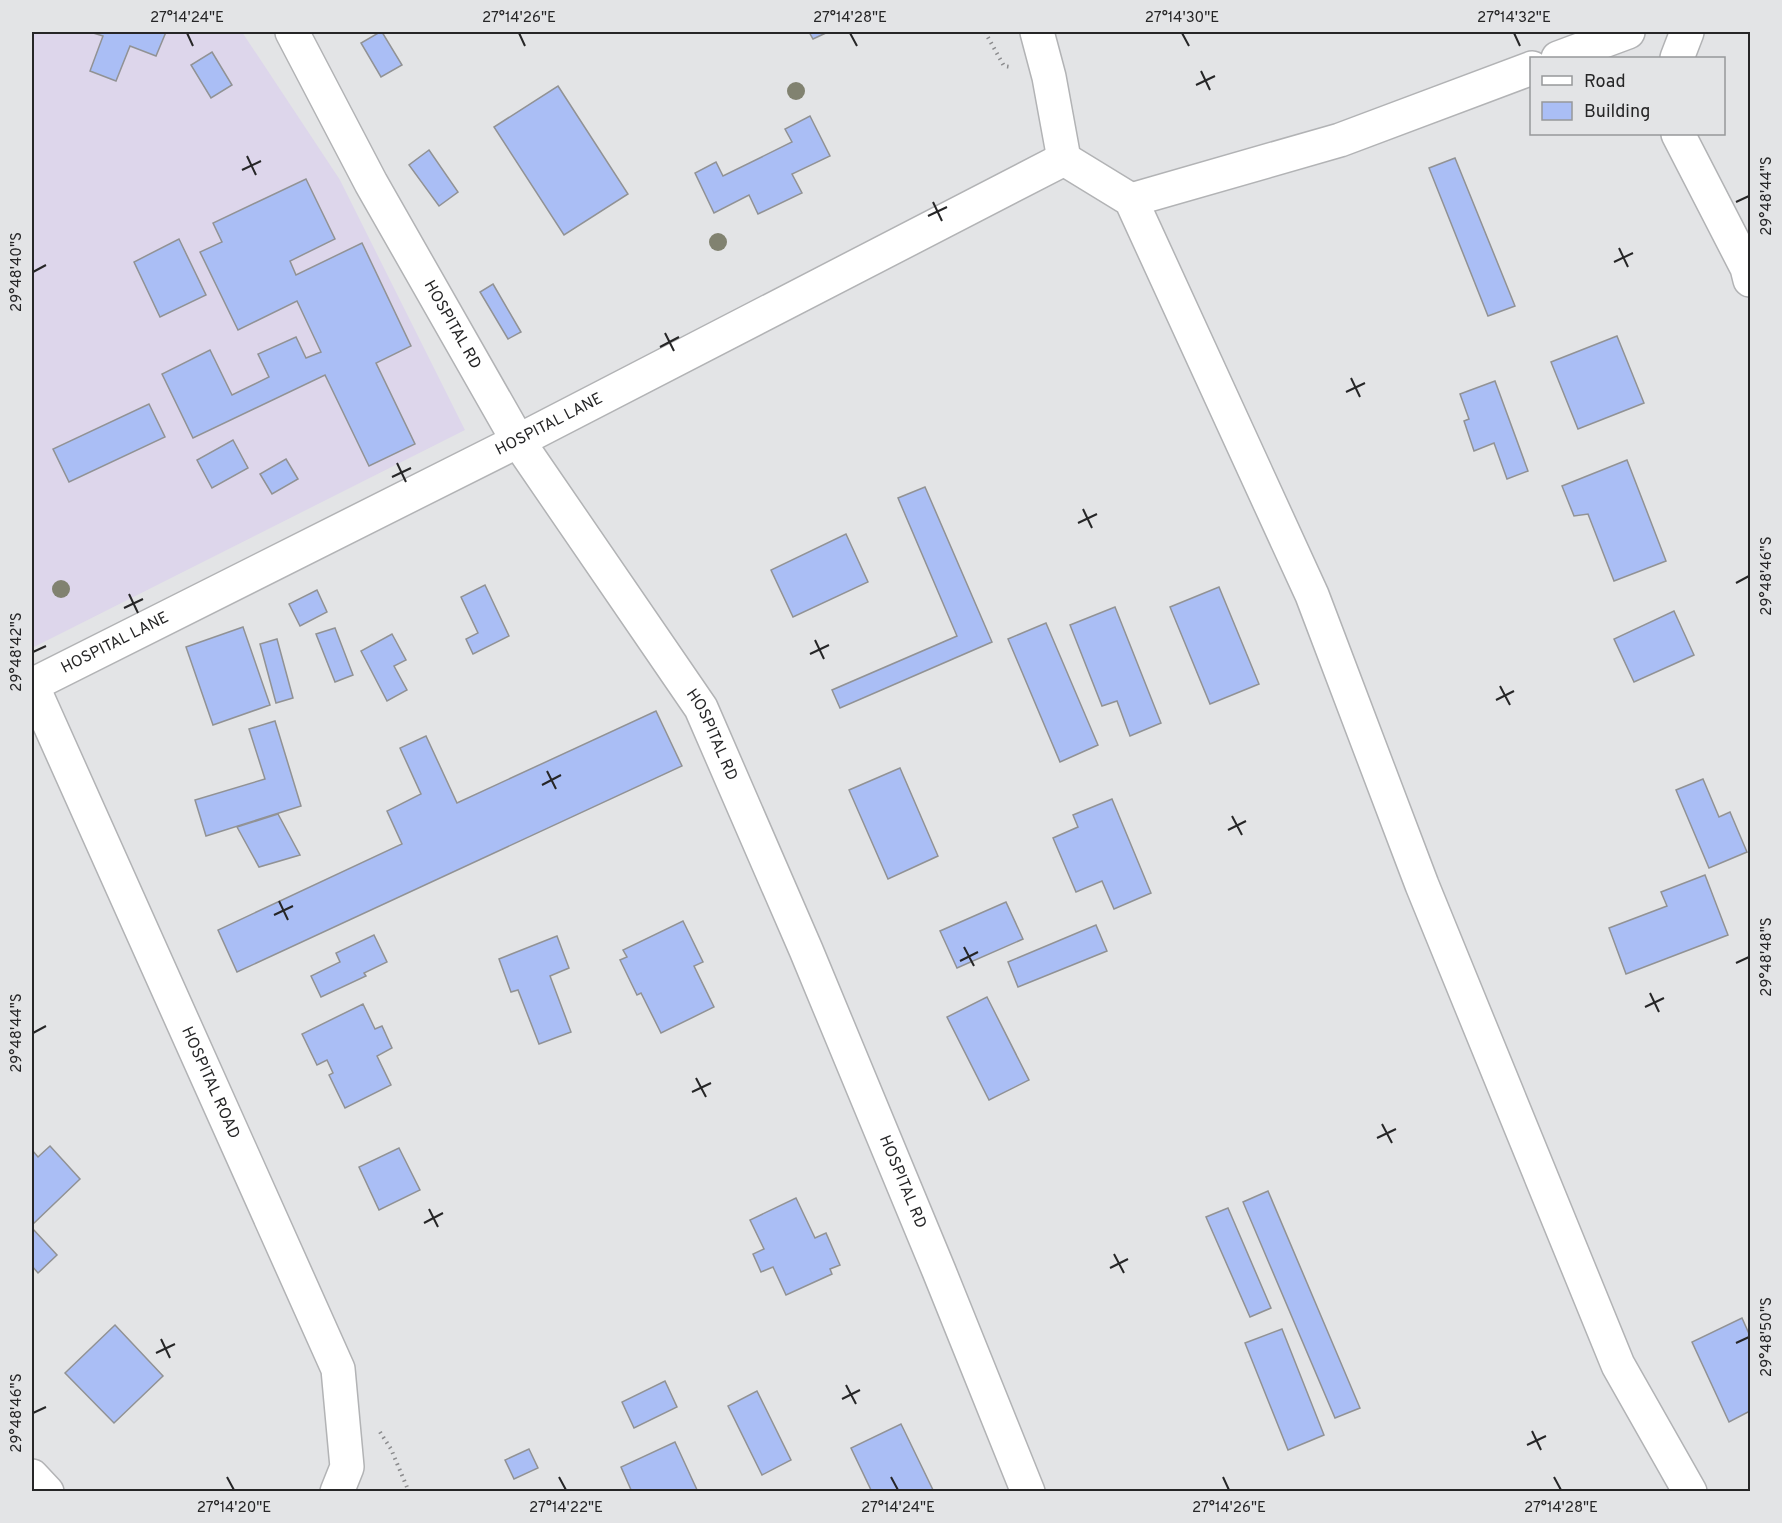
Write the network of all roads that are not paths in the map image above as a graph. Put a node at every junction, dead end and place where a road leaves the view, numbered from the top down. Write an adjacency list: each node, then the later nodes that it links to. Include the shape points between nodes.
1 (292, 32): 12 (street, HOSPITAL RD, via 371,183)
2 (1036, 32): 9 (street, via 1050,77)
3 (1628, 32): 5 (street)
4 (1687, 32): 6 (street)
5 (1569, 57)
6 (1677, 57)
7 (1530, 70): 10 (street, via 1340,140)
8 (1679, 135): 11 (street)
9 (1064, 159): 10 (street); 12 (street, HOSPITAL LANE)
10 (1131, 200): 18 (street, via 1312,595 1422,885 1618,1365)
11 (1750, 280)
12 (519, 441): 13 (street, HOSPITAL LANE); 17 (street, HOSPITAL RD, via 701,708 806,950)
13 (32, 685): 16 (street, HOSPITAL ROAD, via 338,1369 347,1467)
14 (32, 1476): 15 (street)
15 (47, 1491)
16 (337, 1491)
17 (1028, 1491)
18 (1690, 1491)

